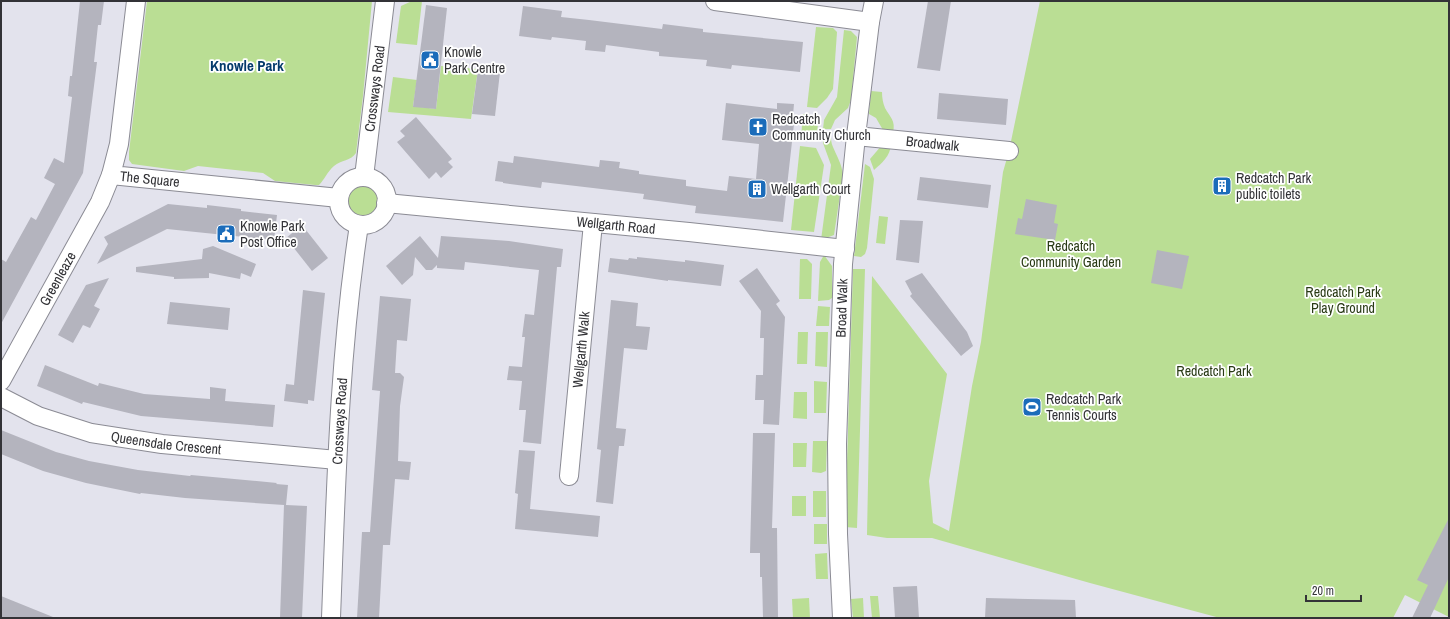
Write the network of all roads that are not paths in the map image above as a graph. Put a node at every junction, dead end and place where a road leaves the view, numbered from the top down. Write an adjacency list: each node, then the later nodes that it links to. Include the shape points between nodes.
1 (136, 1): 8 (street, The Square, via 119,144)
2 (385, 1): 9 (street, Crossways Road)
3 (716, 1): 5 (street)
4 (874, 1): 5 (street, Broad Walk)
5 (870, 22): 6 (street, Broad Walk)
6 (856, 136): 7 (street, Broadwalk); 14 (street, Broad Walk)
7 (1009, 151)
8 (111, 175): 10 (street, The Square); 15 (street, Greenleaze, via 100,202)
9 (364, 177): 10 (street, via 348,182); 11 (street, via 378,183 386,196)
10 (339, 198): 13 (street, via 341,212 345,218)
11 (386, 203): 12 (street, Wellgarth Road); 13 (street, via 385,211 380,218 367,225)
12 (593, 223): 14 (street, Wellgarth Road); 18 (street, Wellgarth Walk)
13 (359, 225): 17 (street, Crossways Road, via 350,283)
14 (845, 250): 20 (street, Broad Walk, via 837,444)
15 (1, 381)
16 (1, 397): 17 (street, Queensdale Crescent, via 38,416 91,433 162,444)
17 (337, 460): 19 (street, Crossways Road)
18 (569, 476)
19 (331, 618)
20 (842, 618)

